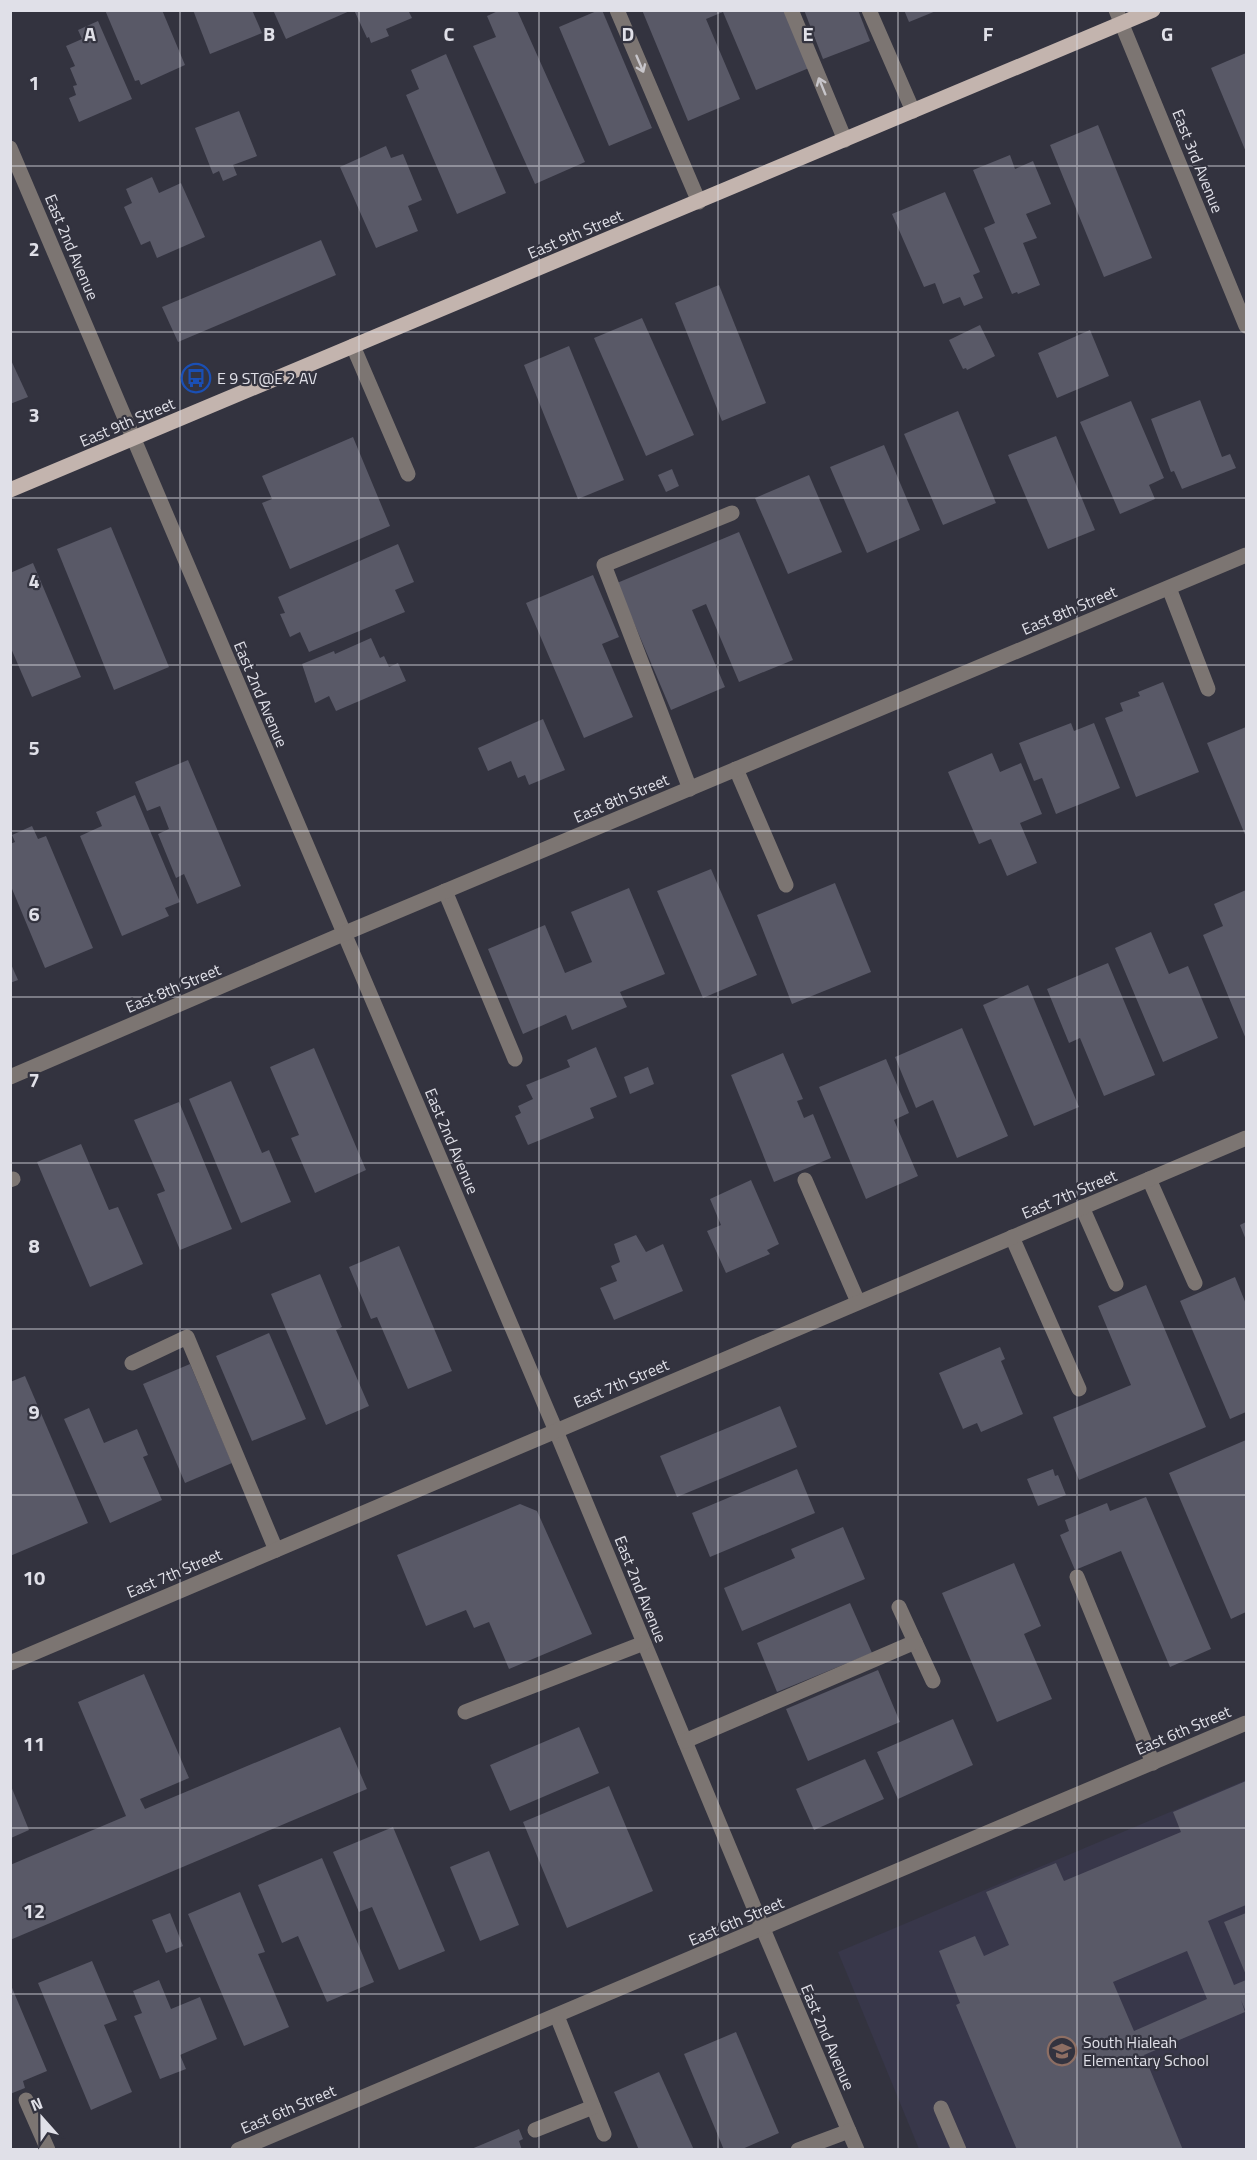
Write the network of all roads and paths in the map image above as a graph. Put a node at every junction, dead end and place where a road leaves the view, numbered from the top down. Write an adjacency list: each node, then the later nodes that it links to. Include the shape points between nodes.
1 (617, 10): 9 (street, one-way to 9)
2 (791, 10): 7 (street, one-way to 2)
3 (869, 10): 6 (street)
4 (1153, 10): 5 (main road, East 9th Street)
5 (1119, 17): 6 (main road, East 9th Street); 10 (street, East 3rd Avenue)
6 (914, 111): 7 (main road, East 9th Street)
7 (845, 140): 9 (main road, East 9th Street)
8 (10, 148): 12 (street, East 2nd Avenue)
9 (699, 201): 11 (main road, East 9th Street)
10 (1246, 326)
11 (352, 346): 12 (main road, East 9th Street); 13 (street)
12 (133, 438): 14 (main road, East 9th Street); 23 (street, East 2nd Avenue)
13 (408, 474)
14 (10, 490)
15 (732, 513): 20 (street, via 604,565)
16 (1246, 555): 17 (street, East 8th Street)
17 (1169, 588): 18 (street); 19 (street, East 8th Street)
18 (1208, 689)
19 (736, 769): 20 (street, East 8th Street); 21 (street)
20 (690, 789): 22 (street, East 8th Street)
21 (786, 885)
22 (445, 891): 23 (street, East 8th Street); 24 (street)
23 (343, 934): 25 (street, East 8th Street); 36 (street, East 2nd Avenue)
24 (515, 1059)
25 (10, 1077)
26 (1246, 1138): 27 (street, East 7th Street)
27 (1149, 1179): 29 (street, East 7th Street); 31 (street)
28 (804, 1180): 33 (street)
29 (1082, 1207): 30 (street, East 7th Street); 32 (street)
30 (1012, 1238): 33 (street, East 7th Street); 35 (street)
31 (1195, 1283)
32 (1116, 1284)
33 (858, 1302): 36 (street, East 7th Street)
34 (132, 1363): 37 (street, via 187,1337)
35 (1079, 1389)
36 (556, 1431): 37 (street, East 7th Street); 41 (street, East 2nd Avenue)
37 (276, 1550): 42 (street, East 7th Street)
38 (1077, 1576): 47 (street)
39 (899, 1606): 40 (street)
40 (915, 1642): 43 (street); 46 (street)
41 (644, 1644): 44 (street); 46 (street, East 2nd Avenue)
42 (10, 1663)
43 (933, 1681)
44 (465, 1712)
45 (1246, 1723): 47 (street, East 6th Street)
46 (685, 1741): 48 (street, East 2nd Avenue)
47 (1153, 1763): 48 (street, East 6th Street)
48 (763, 1929): 49 (street, East 6th Street); 54 (street, East 2nd Avenue)
49 (557, 2016): 51 (street); 57 (street, East 6th Street)
50 (26, 2100): 56 (street)
51 (593, 2107): 53 (street); 55 (street)
52 (941, 2108): 60 (street)
53 (535, 2130)
54 (849, 2131): 58 (street); 59 (street, East 2nd Avenue)
55 (604, 2134)
56 (48, 2150)
57 (238, 2150)
58 (798, 2150)
59 (857, 2150)
60 (959, 2150)

